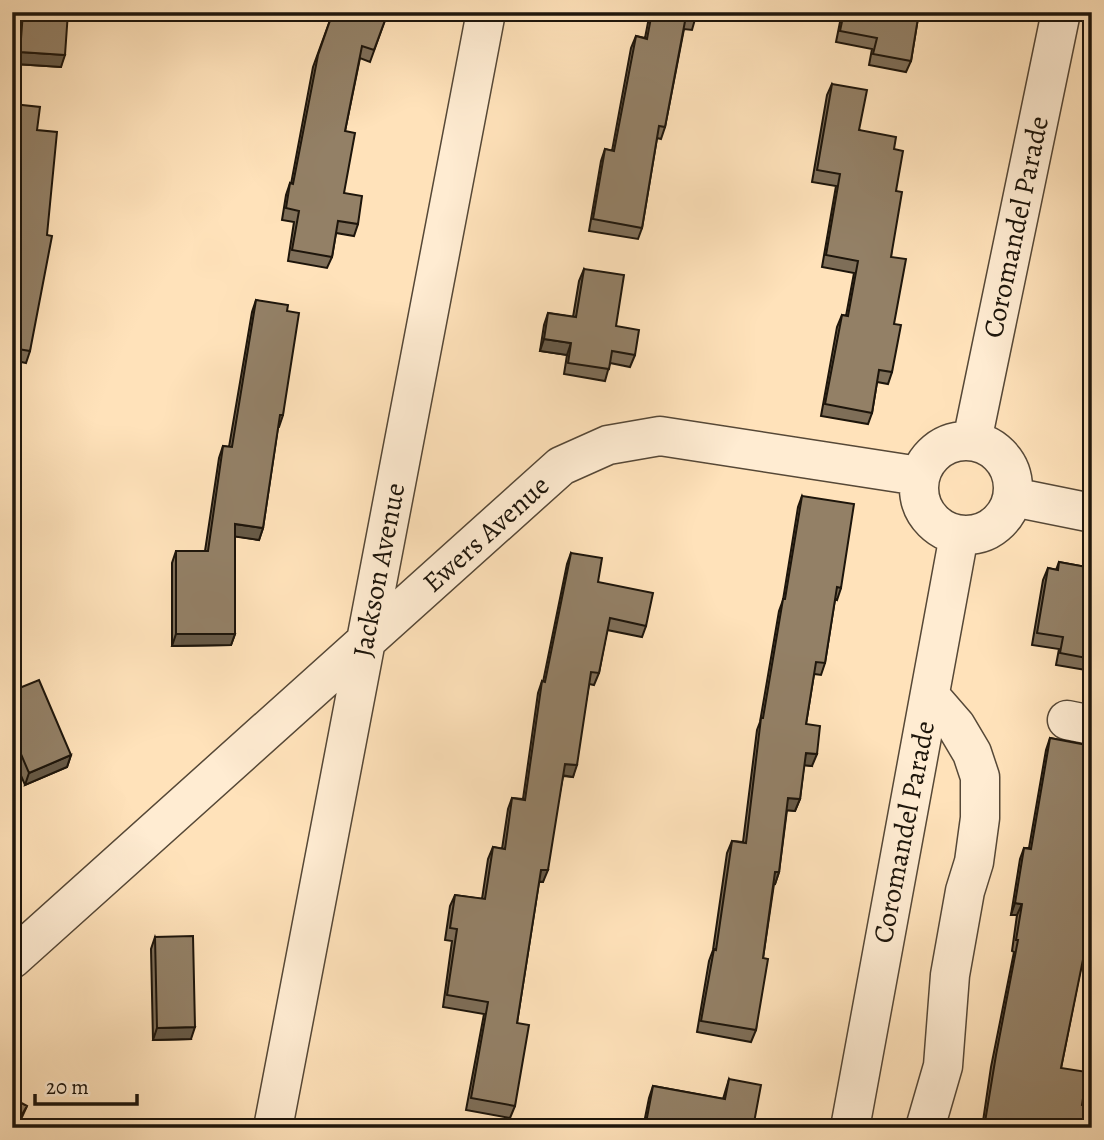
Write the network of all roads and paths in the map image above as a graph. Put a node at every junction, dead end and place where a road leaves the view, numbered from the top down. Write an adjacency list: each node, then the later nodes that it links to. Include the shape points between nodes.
1 (486, 12): 8 (street, Jackson Avenue)
2 (1061, 12): 3 (street, Coromandel Parade)
3 (972, 441): 4 (street, via 946,445 925,463); 5 (street, via 1000,454 1009,467)
4 (919, 476): 7 (street, via 922,507 931,521); 8 (street, Ewers Avenue, via 660,436 608,445 561,466)
5 (1013, 497): 6 (street); 7 (street, via 1008,511 987,531)
6 (1092, 513)
7 (959, 535): 9 (street, Coromandel Parade)
8 (365, 642): 10 (street, Ewers Avenue); 11 (street, Jackson Avenue)
9 (930, 696): 12 (street, Coromandel Parade); 13 (street, via 972,753 980,777 981,818 950,975 943,1066)
10 (12, 959)
11 (273, 1128)
12 (850, 1128)
13 (925, 1128)

